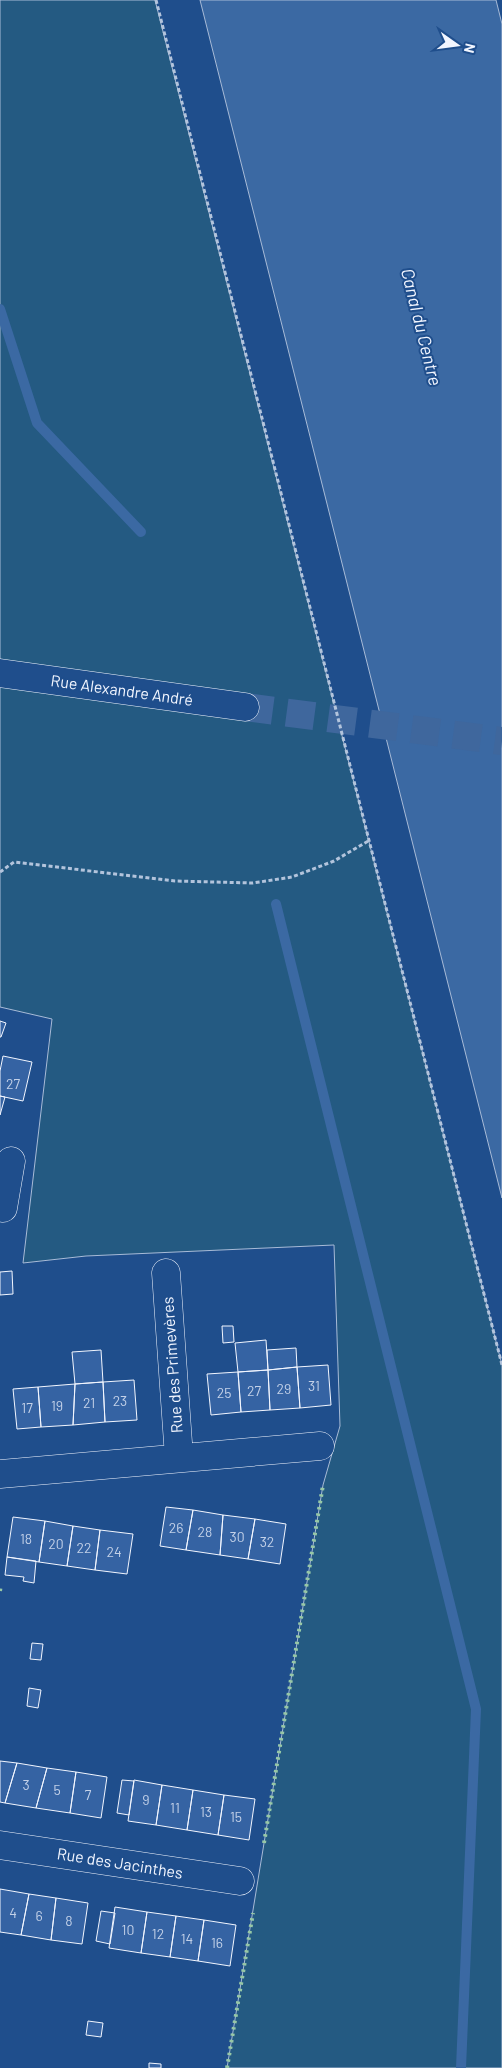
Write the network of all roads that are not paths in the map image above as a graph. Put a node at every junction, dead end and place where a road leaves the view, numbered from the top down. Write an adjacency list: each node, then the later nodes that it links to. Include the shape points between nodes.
1 (0, 673): 2 (street, Rue Alexandre André)
2 (244, 708)
3 (13, 1162): 4 (street)
4 (3, 1208)
5 (166, 1273): 7 (street, Rue des Primevères)
6 (320, 1446): 7 (street, Rue des Primevères)
7 (179, 1457): 8 (street, Rue des Primevères)
8 (0, 1474)
9 (0, 1845): 10 (street, Rue des Jacinthes)
10 (240, 1881)

